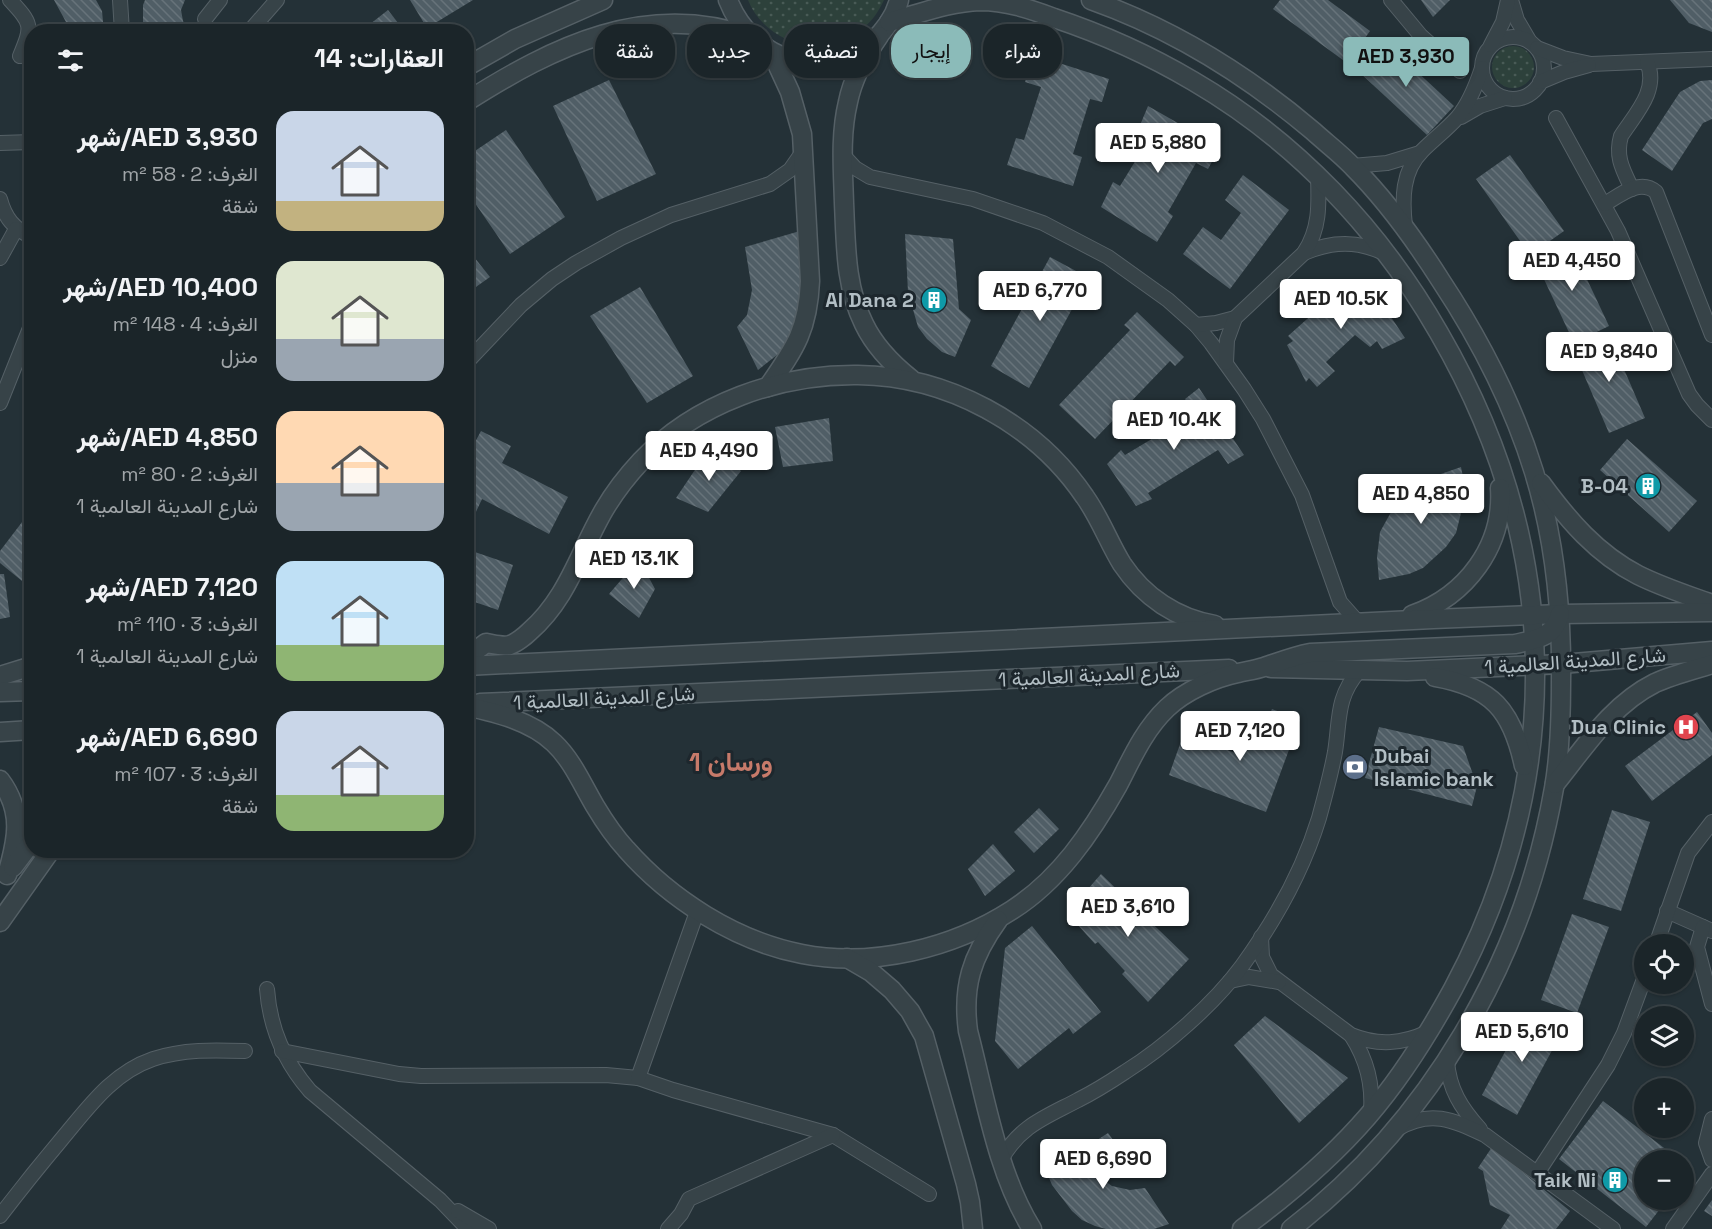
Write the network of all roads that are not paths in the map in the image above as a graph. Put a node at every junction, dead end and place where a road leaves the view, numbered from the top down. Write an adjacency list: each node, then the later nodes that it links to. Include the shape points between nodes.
1 (10, 0): 12 (street)
2 (120, 0): 13 (street)
3 (220, 0): 11 (street)
4 (277, 0): 14 (street)
5 (603, 0): 24 (street, via 515,39)
6 (728, 0): 16 (street)
7 (899, 0): 17 (street)
8 (1092, 0): 39 (street, via 1156,27 1218,62 1282,106)
9 (1391, 0): 28 (street, via 1421,36)
10 (1509, 0): 18 (street); 19 (street)
11 (205, 19)
12 (28, 24)
13 (122, 24)
14 (256, 24)
15 (710, 24): 30 (street, via 684,19 630,22 564,46)
16 (740, 24)
17 (884, 29): 21 (street, via 858,51 835,60 801,62); 38 (street, via 853,83); 40 (street, via 957,4 980,1 1021,6 1137,51 1208,89 1249,117)
18 (1534, 45): 19 (street, via 1522,38 1505,37); 26 (street, via 1563,58); 29 (street, via 1544,65)
19 (1490, 46): 27 (street)
20 (24, 47): 22 (street)
21 (772, 53): 36 (street, via 797,113)
22 (20, 56)
23 (1712, 59): 25 (street)
24 (474, 62)
25 (1647, 62): 26 (street); 41 (street, via 1651,77 1649,93 1621,136 1618,152)
26 (1591, 64): 29 (street)
27 (1482, 68): 31 (street, via 1491,90); 33 (street, via 1472,95)
28 (1460, 71)
29 (1540, 82): 31 (street, via 1527,95)
30 (474, 97)
31 (1505, 98): 33 (street)
32 (1556, 118): 43 (street)
33 (1456, 119): 37 (street)
34 (24, 142): 35 (street)
35 (0, 143)
36 (804, 150): 54 (street, via 790,170 770,184 671,215 576,263 521,304); 57 (street, via 809,305 794,351)
37 (1420, 153): 39 (street, via 1387,163); 44 (street, via 1409,170 1404,189)
38 (842, 154): 51 (street, via 870,177 974,199 1076,239 1139,277); 56 (street, via 849,282 855,305 877,346)
39 (1352, 166): 44 (street)
40 (1318, 176): 47 (street, via 1318,221); 48 (street)
41 (1632, 189): 43 (street); 52 (street, via 1648,187 1659,196)
42 (0, 199): 45 (street, via 4,213)
43 (1605, 204): 59 (street, via 1689,394)
44 (1405, 226): 61 (street, via 1488,361 1510,405)
45 (16, 229): 46 (street); 49 (street)
46 (24, 233)
47 (1304, 253): 48 (street, via 1340,243 1365,246); 50 (street)
48 (1389, 255): 60 (street, via 1450,351)
49 (0, 258)
50 (1235, 318): 51 (street); 55 (street, via 1227,340)
51 (1196, 325): 55 (street)
52 (1712, 335)
53 (24, 343): 58 (street)
54 (474, 354)
55 (1226, 363): 67 (street, via 1290,469 1340,602)
56 (911, 379): 57 (street, via 830,375); 68 (street, via 986,408 1046,452 1086,497 1134,580 1166,608 1206,624)
57 (768, 387): 71 (street, via 716,406 664,440 621,484 565,590 541,622 509,646 486,643)
58 (0, 403)
59 (1712, 420)
60 (1497, 456): 65 (street, via 1519,534); 66 (street, via 1500,513 1490,546 1477,570 1432,607)
61 (1535, 474): 62 (street, via 1573,525 1619,564); 64 (street, via 1551,543)
62 (1712, 604)
63 (1712, 612): 64 (street, شارع المدينة العالمية 1)
64 (1560, 614): 65 (street, شارع المدينة العالمية 1); 69 (street, via 1554,630); 72 (street)
65 (1533, 616): 66 (street, شارع المدينة العالمية 1); 69 (street)
66 (1391, 623): 67 (street, شارع المدينة العالمية 1)
67 (1365, 624): 68 (street, شارع المدينة العالمية 1)
68 (1247, 630): 75 (street, شارع المدينة العالمية 1)
69 (1534, 639): 74 (street); 77 (street, via 1504,646 1310,653)
70 (1712, 651): 72 (street, شارع المدينة العالمية 1)
71 (474, 652)
72 (1562, 664): 74 (street, شارع المدينة العالمية 1); 89 (street)
73 (1712, 664): 89 (street, via 1656,683 1626,701 1600,726)
74 (1535, 665): 79 (street, شارع المدينة العالمية 1); 87 (street)
75 (474, 666)
76 (24, 668): 80 (street)
77 (1262, 668): 78 (street, شارع المدينة العالمية 1); 83 (street, شارع المدينة العالمية 1); 96 (street, via 1222,677 1168,707 1143,738 1103,811 1075,851 1033,895)
78 (1359, 671): 79 (street, شارع المدينة العالمية 1); 100 (street, via 1342,697 1332,768 1315,829 1297,873)
79 (1407, 671): 87 (street, via 1465,684 1490,699 1516,734)
80 (0, 676)
81 (24, 691): 82 (street)
82 (0, 692)
83 (474, 705)
84 (474, 707): 94 (street, via 511,718 554,743 623,846 660,883)
85 (24, 730): 86 (street)
86 (0, 732)
87 (1527, 778): 107 (street, via 1514,840 1493,904)
88 (0, 780): 93 (street, via 12,801 17,830)
89 (1555, 784): 111 (street, via 1538,859 1513,934 1493,979)
90 (1712, 822): 95 (street, via 1688,853)
91 (24, 852): 93 (street)
92 (45, 858): 97 (street)
93 (3, 880)
94 (698, 909): 101 (street, via 741,934 771,945 803,954); 112 (street)
95 (1667, 911): 98 (street); 99 (street)
96 (998, 919): 101 (street, via 925,948); 118 (street, via 973,964 966,1014)
97 (0, 922)
98 (1707, 929): 106 (street, via 1698,940 1698,954)
99 (1660, 934)
100 (1262, 936): 102 (street); 103 (street, via 1262,957)
101 (847, 958): 128 (street, via 892,990 924,1035 966,1184)
102 (1230, 981): 103 (street, via 1249,977); 118 (street, via 1135,1066 1024,1130)
103 (1279, 982): 108 (street)
104 (267, 989): 110 (street, via 271,1021)
105 (1639, 994): 120 (street, via 1617,1049)
106 (1712, 1004)
107 (1428, 1032): 108 (street, via 1390,1043); 113 (street)
108 (1351, 1035): 113 (street, via 1369,1072)
109 (245, 1051): 124 (street, via 182,1053 153,1059 127,1071 97,1096)
110 (282, 1051): 112 (street, via 421,1076); 123 (street, via 310,1091)
111 (1447, 1060): 115 (street); 117 (street, via 1455,1096)
112 (638, 1078): 116 (street)
113 (1371, 1113): 130 (street, via 1301,1183)
114 (1712, 1119): 119 (street, via 1706,1143)
115 (1395, 1130): 117 (street, via 1414,1120 1435,1117 1456,1121); 131 (street, via 1338,1190)
116 (833, 1135): 122 (street); 127 (street, via 689,1199)
117 (1485, 1135): 120 (street)
118 (1001, 1160): 129 (street)
119 (1712, 1160)
120 (1538, 1172): 132 (street)
121 (1712, 1174): 133 (street)
122 (930, 1194)
123 (440, 1200): 125 (street); 126 (street)
124 (0, 1216)
125 (468, 1229)
126 (489, 1229)
127 (668, 1229)
128 (973, 1229)
129 (1032, 1229)
130 (1242, 1229)
131 (1291, 1229)
132 (1613, 1229)
133 (1673, 1229)

